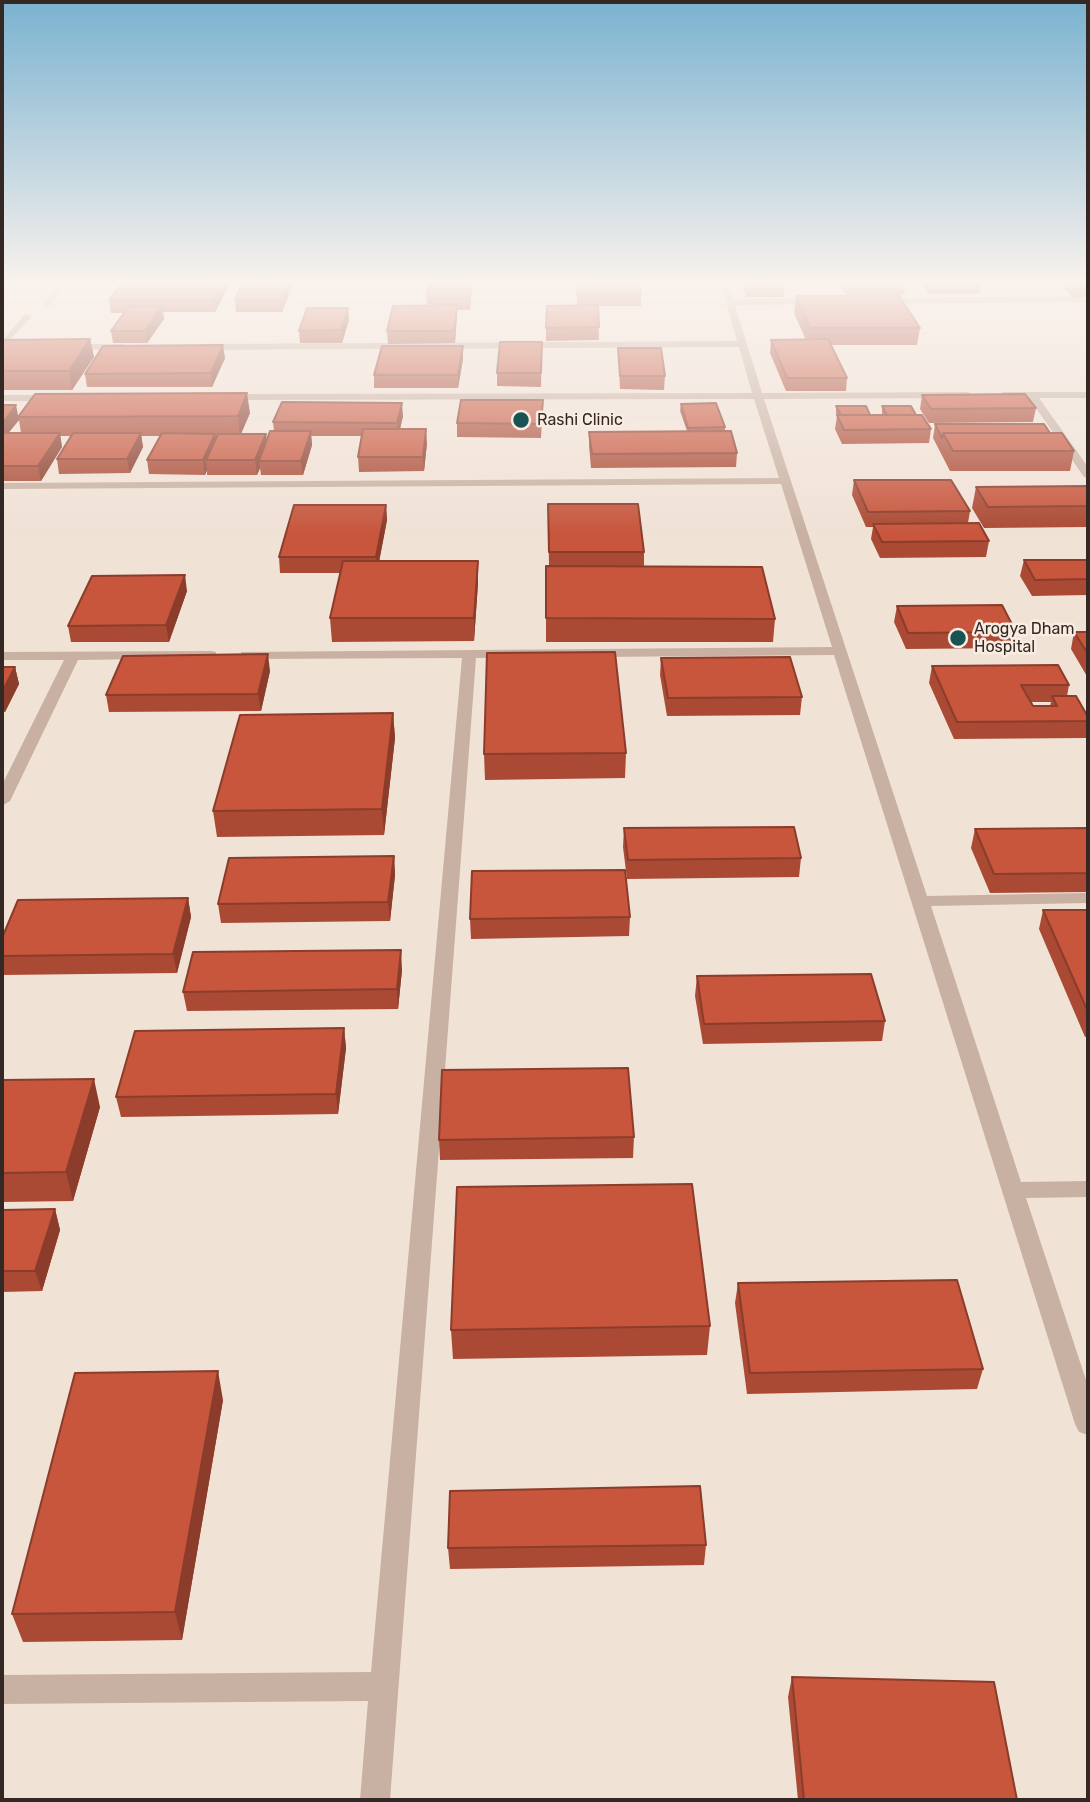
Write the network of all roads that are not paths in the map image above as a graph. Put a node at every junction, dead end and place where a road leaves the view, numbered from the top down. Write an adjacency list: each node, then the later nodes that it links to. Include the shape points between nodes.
1 (749, 365): 2 (street)
2 (757, 393): 3 (street); 7 (street); 11 (street)
3 (977, 395)
4 (990, 395): 6 (street)
5 (1088, 395): 6 (street)
6 (1031, 396): 10 (street)
7 (212, 397)
8 (2, 398): 9 (street)
9 (72, 398)
10 (1088, 475)
11 (786, 481): 12 (street); 13 (street)
12 (2, 486)
13 (841, 651): 14 (street); 19 (street)
14 (469, 653): 16 (street); 23 (street)
15 (2, 656): 16 (street)
16 (73, 656): 17 (street)
17 (2, 801)
18 (1088, 898): 19 (street)
19 (921, 901): 21 (street)
20 (1088, 1189): 21 (street)
21 (1013, 1190): 22 (street)
22 (1088, 1424)
23 (384, 1686): 24 (street); 25 (street)
24 (2, 1690)
25 (375, 1800)

